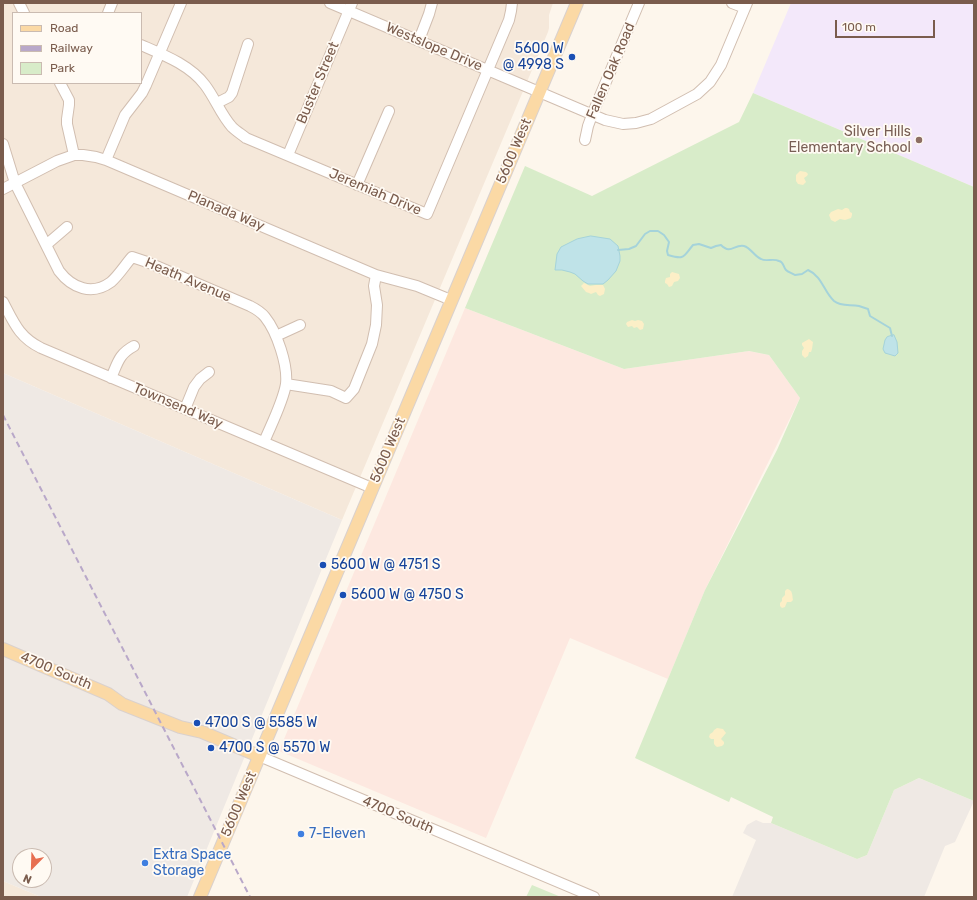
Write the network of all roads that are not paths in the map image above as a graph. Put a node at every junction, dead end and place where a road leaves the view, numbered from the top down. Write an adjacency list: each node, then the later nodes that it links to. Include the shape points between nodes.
1 (19, 3): 11 (street)
2 (181, 3): 15 (street)
3 (330, 3): 10 (street, Westslope Drive)
4 (432, 3): 12 (street)
5 (512, 3): 16 (street, Jeremiah Drive, via 509,20)
6 (577, 3): 18 (main road, 5600 West)
7 (639, 3): 21 (street, Fallen Oak Road)
8 (732, 3): 9 (street)
9 (746, 6): 21 (street, Westslope Drive, via 721,65 710,82 697,94 651,119 636,123 623,124)
10 (350, 7): 12 (street, Westslope Drive); 24 (street, Buster Street)
11 (24, 12)
12 (419, 40): 16 (street, Westslope Drive)
13 (248, 44): 19 (street, via 232,93)
14 (142, 45): 15 (street, Jeremiah Drive)
15 (160, 53): 19 (street, Jeremiah Drive, via 187,67 206,85); 26 (street, via 142,93 125,115)
16 (488, 70): 18 (street, Westslope Drive); 28 (street, Jeremiah Drive, via 427,214)
17 (61, 84): 25 (street, via 69,100 67,124)
18 (539, 92): 21 (street, Westslope Drive); 33 (main road, 5600 West)
19 (217, 103): 24 (street, Jeremiah Drive, via 237,132)
20 (389, 111): 28 (street)
21 (592, 114): 22 (street, Fallen Oak Road)
22 (585, 140)
23 (3, 144): 27 (street, Heath Avenue)
24 (288, 155): 28 (street, Jeremiah Drive)
25 (74, 156): 26 (street, Planada Way, via 83,155); 27 (street, Planada Way, via 57,161)
26 (106, 160): 32 (street, Planada Way)
27 (14, 182): 29 (street, Planada Way); 31 (street, Heath Avenue)
28 (357, 185)
29 (3, 189)
30 (67, 227): 31 (street)
31 (46, 245): 36 (street, Heath Avenue, via 59,271 76,287 97,289 105,286 132,257 256,309 266,317)
32 (376, 275): 33 (street, Planada Way, via 417,286); 40 (street, via 375,332 354,389 346,398 331,391)
33 (451, 300): 43 (main road, 5600 West)
34 (3, 302): 39 (street, Townsend Way, via 21,334 32,344)
35 (300, 325): 36 (street)
36 (276, 336): 40 (street, Heath Avenue, via 284,362)
37 (134, 346): 39 (street, via 120,356)
38 (208, 372): 41 (street, via 194,387)
39 (111, 378): 41 (street, Townsend Way)
40 (286, 384): 42 (street, Heath Avenue)
41 (184, 408): 42 (street, Townsend Way)
42 (264, 442): 43 (street, Townsend Way)
43 (372, 488): 45 (main road, 5600 West)
44 (3, 649): 45 (main road, 4700 South, via 108,694 121,695 182,720 202,732)
45 (260, 756): 46 (main road, 5600 West); 47 (street, 4700 South)
46 (200, 897)
47 (594, 897)

